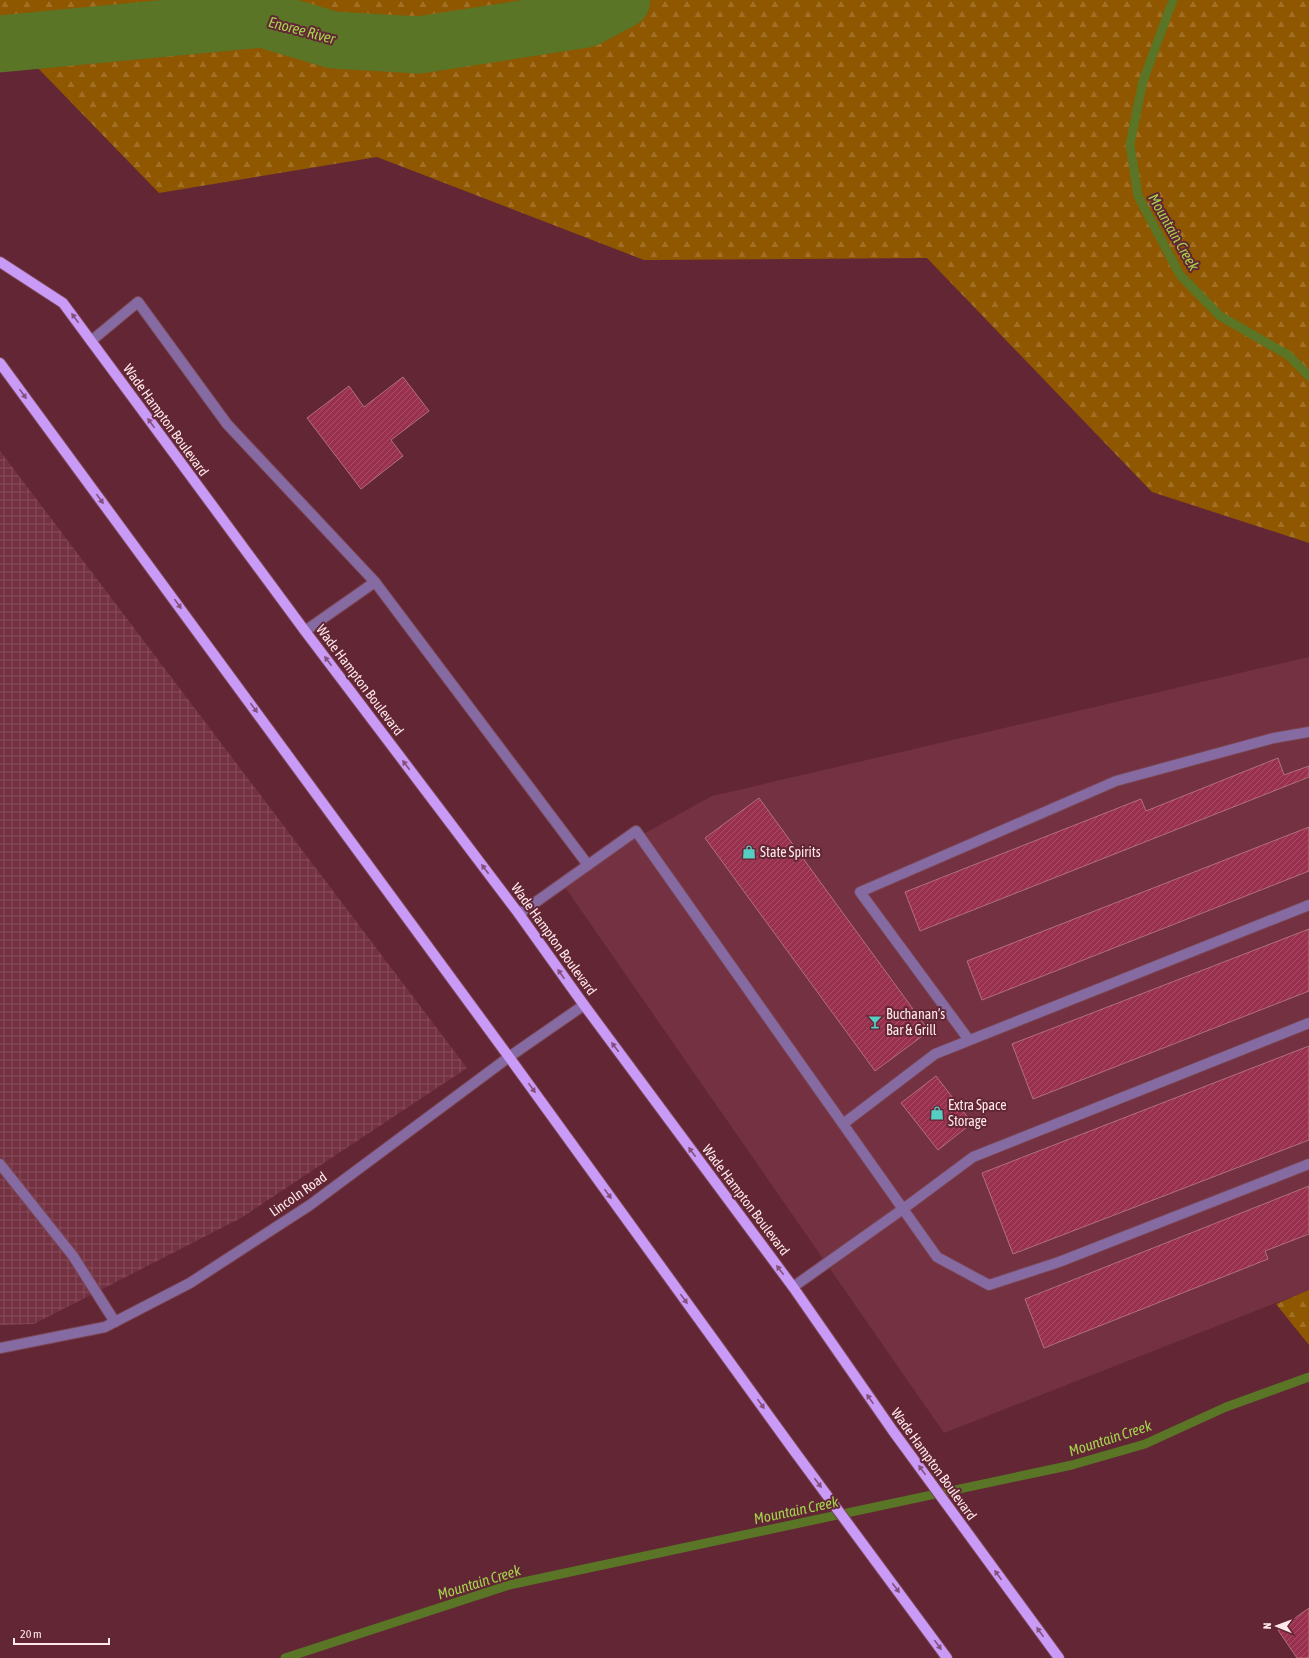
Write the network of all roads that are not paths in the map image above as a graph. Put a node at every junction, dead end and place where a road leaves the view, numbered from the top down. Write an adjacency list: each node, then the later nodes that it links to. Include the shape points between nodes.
1 (0, 262): 2 (main road, Wade Hampton Boulevard, one-way to 1, via 63,303)
2 (91, 340): 4 (street, via 138,302 227,424); 5 (main road, Wade Hampton Boulevard, one-way to 2)
3 (0, 363): 13 (main road, one-way to 13)
4 (376, 582): 5 (street); 7 (street)
5 (305, 631): 9 (main road, Wade Hampton Boulevard, one-way to 5)
6 (1309, 732): 12 (street, via 1274,738 1116,781 860,892)
7 (588, 865): 9 (street); 14 (street, via 636,831)
8 (1309, 905): 12 (street)
9 (519, 914): 10 (main road, Wade Hampton Boulevard, one-way to 9)
10 (584, 1005): 13 (street, Lincoln Road); 18 (main road, Wade Hampton Boulevard, one-way to 10)
11 (1309, 1023): 17 (street, via 973,1158)
12 (969, 1040): 14 (street, via 935,1054)
13 (509, 1057): 19 (street, Lincoln Road, via 310,1205 190,1282); 21 (main road, one-way to 21, via 795,1452)
14 (843, 1124): 17 (street)
15 (0, 1164): 19 (street, via 73,1256)
16 (1309, 1164): 17 (street, via 1059,1262 989,1285 937,1256)
17 (903, 1209): 18 (street)
18 (793, 1287): 22 (main road, Wade Hampton Boulevard, one-way to 18, via 893,1431)
19 (115, 1322): 20 (street, Lincoln Road, via 105,1327)
20 (0, 1348)
21 (948, 1658)
22 (1059, 1658)

